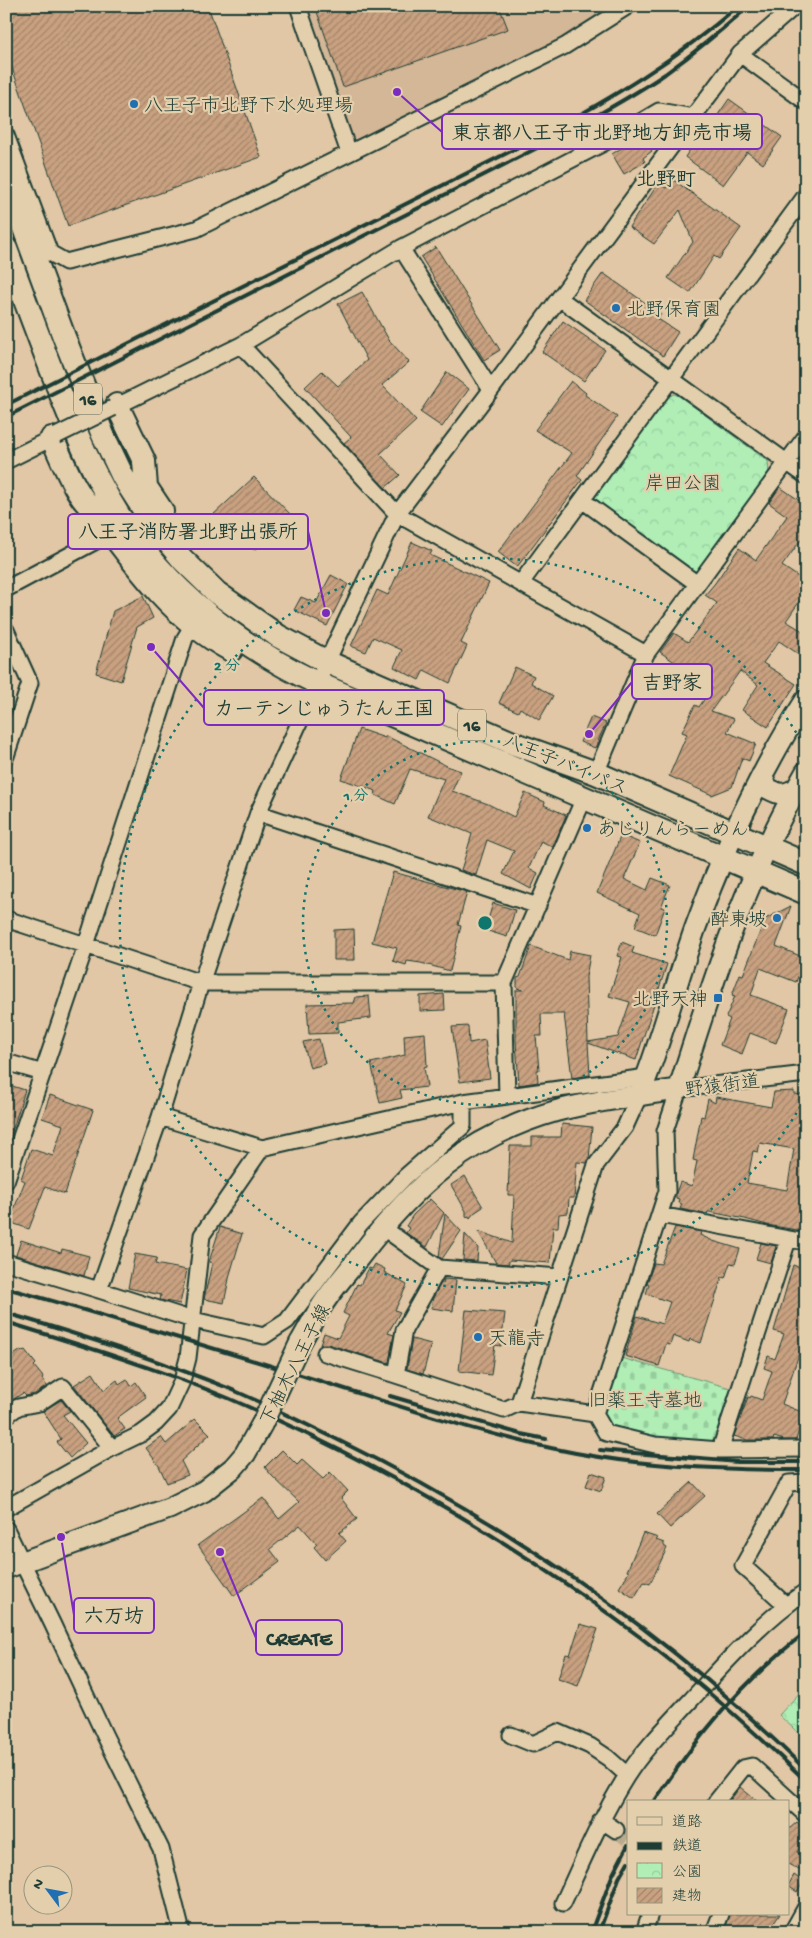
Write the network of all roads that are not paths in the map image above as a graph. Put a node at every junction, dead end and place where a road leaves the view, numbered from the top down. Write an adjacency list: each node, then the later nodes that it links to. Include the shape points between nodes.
1 (298, 6): 8 (street)
2 (628, 6): 8 (street, via 565,46)
3 (796, 6): 4 (street)
4 (740, 54): 5 (street); 6 (street)
5 (806, 102)
6 (693, 117): 11 (street, via 659,111); 13 (street)
7 (6, 135): 8 (street, via 50,253 66,262 196,229)
8 (349, 153)
9 (6, 179): 32 (highway, 八王子バイパス / 16, via 103,435 137,501 183,560 217,593 278,636)
10 (806, 195): 15 (street)
11 (402, 248): 14 (street); 16 (street)
12 (6, 249): 33 (highway, 八王子バイパス / 16, via 81,444 104,489 137,540 202,611 272,660)
13 (559, 298): 15 (street); 16 (street)
14 (241, 345): 17 (street); 24 (street)
15 (670, 377): 21 (street); 23 (street)
16 (491, 390): 24 (street)
17 (115, 407): 19 (street, bridge); 32 (highway, via 144,461 146,487 194,550 224,580 258,606 312,638)
18 (806, 436): 21 (street)
19 (54, 437): 20 (street); 25 (highway, via 81,496)
20 (6, 461)
21 (787, 461): 22 (street); 27 (street)
22 (806, 476)
23 (582, 500): 26 (street); 27 (street)
24 (397, 514): 26 (street); 32 (street)
25 (111, 533): 28 (street); 29 (highway, via 157,590)
26 (521, 583): 31 (street)
27 (696, 584): 31 (street)
28 (6, 589)
29 (193, 624): 33 (highway, via 222,645 277,674 292,681); 50 (street, via 185,638)
30 (6, 630): 35 (street, via 30,682)
31 (646, 654): 37 (street)
32 (327, 662): 33 (street); 37 (highway, 八王子バイパス / 16, via 515,744)
33 (317, 683): 40 (highway, 八王子バイパス / 16); 41 (street)
34 (806, 700): 38 (main road)
35 (6, 756)
36 (806, 772): 39 (main road)
37 (596, 773): 42 (highway, 八王子バイパス / 16)
38 (762, 775): 39 (main road, via 767,788 779,794); 42 (main road)
39 (796, 789): 43 (main road)
40 (584, 798): 44 (highway, 八王子バイパス / 16); 48 (street)
41 (258, 813): 48 (street); 51 (street)
42 (733, 832): 43 (highway, 八王子バイパス / 16); 44 (main road)
43 (766, 847): 45 (highway, 八王子バイパス / 16); 46 (main road)
44 (723, 857): 46 (highway, 八王子バイパス / 16); 56 (main road, via 696,926)
45 (806, 864)
46 (756, 871): 47 (highway, 八王子バイパス / 16); 57 (main road, via 729,938)
47 (806, 893)
48 (538, 906): 52 (street)
49 (6, 919): 50 (street)
50 (86, 945): 51 (street); 54 (street)
51 (201, 983): 52 (street); 61 (street)
52 (504, 983): 58 (street)
53 (6, 1062): 54 (street)
54 (43, 1073): 63 (street)
55 (806, 1074): 57 (street, 野猿街道)
56 (647, 1077): 58 (street); 59 (main road)
57 (679, 1089): 59 (main road, 野猿街道); 64 (street, via 666,1131 667,1191)
58 (507, 1096): 60 (street)
59 (639, 1096): 65 (main road, 下柚木八王子線, via 556,1111 485,1139 441,1168); 70 (street, via 625,1127 596,1165)
60 (463, 1102): 62 (street); 72 (street, via 463,1126 405,1176 361,1223 287,1321 264,1336)
61 (160, 1117): 62 (street); 71 (street)
62 (262, 1148): 72 (street, via 202,1235)
63 (6, 1181)
64 (660, 1215): 66 (street); 76 (street)
65 (382, 1227): 69 (street); 84 (main road, 下柚木八王子線, bridge, via 321,1306 262,1424 233,1468 204,1491 170,1508)
66 (788, 1240): 67 (street); 80 (street)
67 (806, 1242)
68 (6, 1262): 71 (street)
69 (439, 1268): 70 (street); 74 (street, via 404,1330)
70 (560, 1277): 75 (street)
71 (99, 1290): 72 (street)
72 (193, 1320): 78 (street, via 182,1381 169,1409 141,1434)
73 (325, 1353): 74 (street)
74 (396, 1375): 75 (street, via 504,1410)
75 (519, 1403): 76 (street)
76 (595, 1414): 80 (street, via 606,1433 655,1445)
77 (6, 1416): 78 (street, via 18,1407 39,1403 64,1387)
78 (112, 1448): 82 (street)
79 (806, 1449): 80 (street)
80 (720, 1450)
81 (806, 1482): 86 (street, via 789,1483 743,1566)
82 (6, 1508)
83 (6, 1529): 84 (street)
84 (14, 1565): 99 (street, via 52,1623 162,1850)
85 (806, 1591): 86 (street)
86 (786, 1605): 88 (street, via 708,1681)
87 (511, 1736): 88 (street, via 534,1744 558,1732 590,1746)
88 (627, 1775): 93 (street)
89 (718, 1800): 90 (street, via 742,1768 752,1766)
90 (786, 1800)
91 (791, 1805): 92 (street)
92 (806, 1815)
93 (601, 1820): 94 (street); 95 (street)
94 (616, 1830)
95 (563, 1903)
96 (806, 1907): 102 (street)
97 (649, 1916): 100 (street)
98 (719, 1916): 101 (street)
99 (182, 1932)
100 (644, 1932)
101 (714, 1932)
102 (792, 1932)

